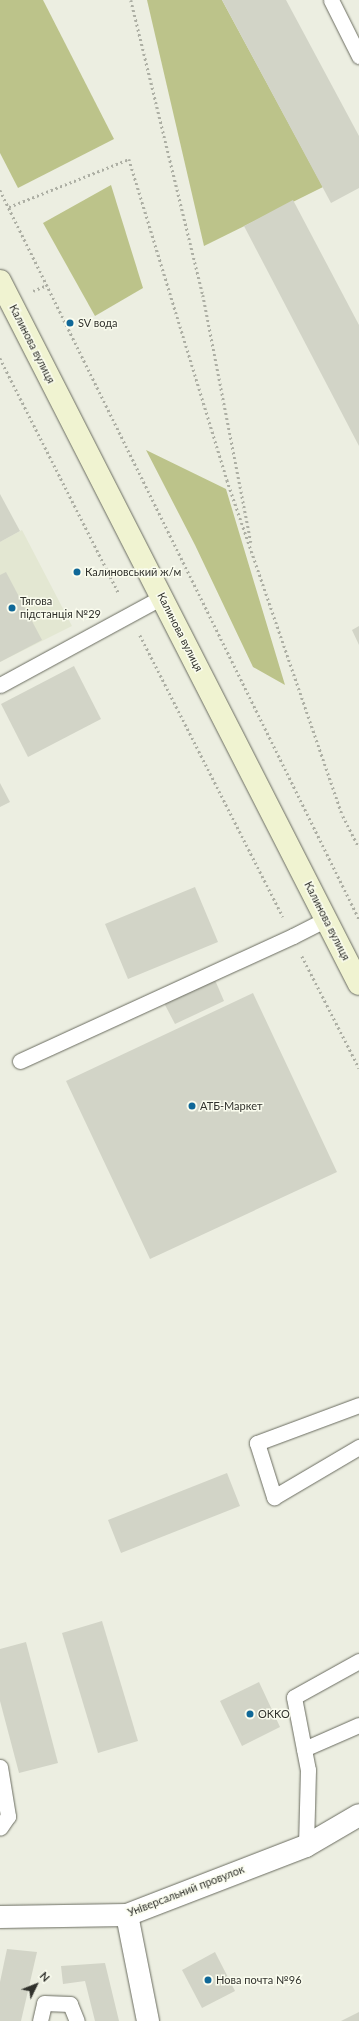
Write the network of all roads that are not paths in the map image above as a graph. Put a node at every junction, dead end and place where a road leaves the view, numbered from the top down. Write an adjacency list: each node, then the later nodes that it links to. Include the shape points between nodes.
1 (331, 0): 2 (lane)
2 (359, 56)
3 (0, 281): 4 (main road, Калинова вулиця)
4 (162, 597): 5 (lane); 6 (main road, Калинова вулиця)
5 (0, 685)
6 (326, 919): 7 (main road, Калинова вулиця); 8 (lane)
7 (359, 984)
8 (20, 1061)
9 (359, 1405): 10 (lane, via 257,1443 274,1497)
10 (359, 1447)
11 (359, 1660): 13 (lane, via 294,1697)
12 (359, 1725): 13 (lane)
13 (304, 1750): 17 (lane, via 308,1770)
14 (0, 1767): 16 (lane, via 8,1816)
15 (359, 1815): 17 (street, Універсальний провулок)
16 (0, 1828)
17 (306, 1846): 18 (street, Універсальний провулок)
18 (127, 1915): 19 (street, Універсальний провулок); 22 (street)
19 (0, 1917)
20 (40, 2021): 21 (lane, via 44,2003 70,2004)
21 (77, 2021)
22 (148, 2021)

